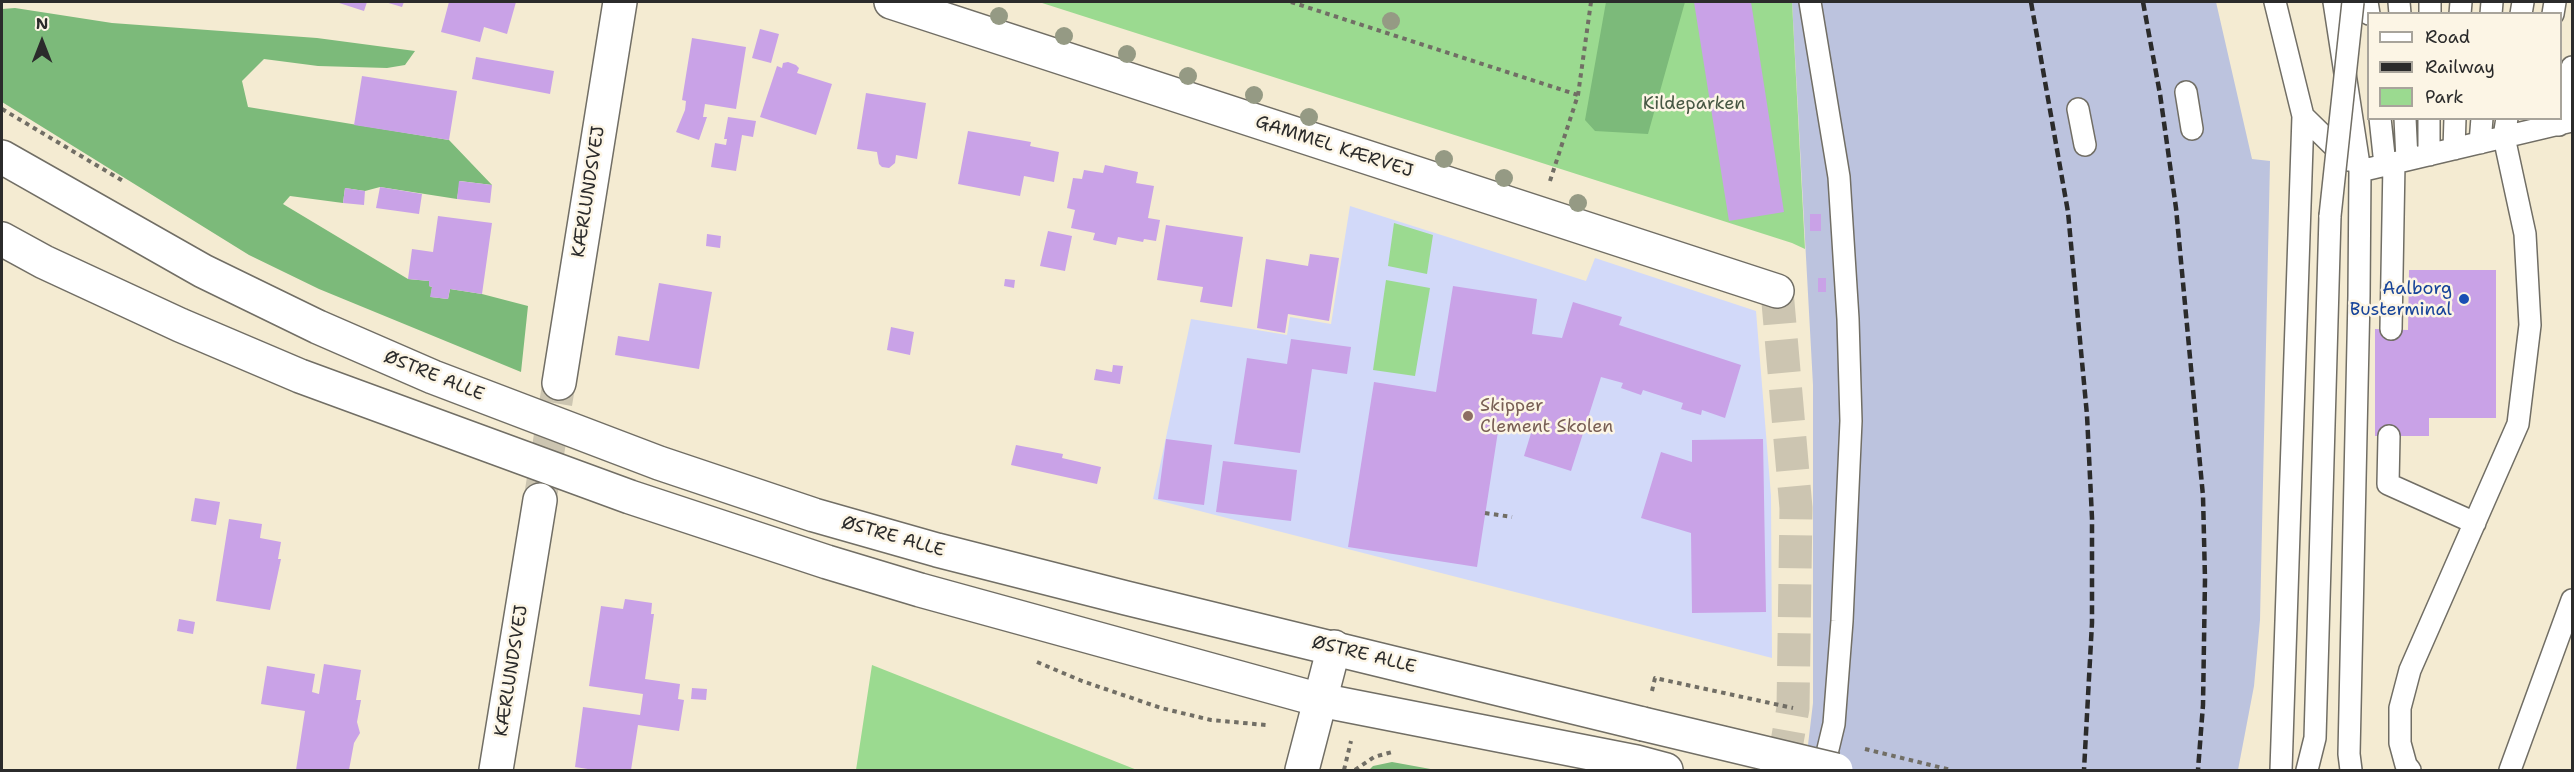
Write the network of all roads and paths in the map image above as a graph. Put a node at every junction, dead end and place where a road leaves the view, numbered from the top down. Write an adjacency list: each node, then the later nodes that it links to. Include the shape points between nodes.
1 (620, 2): 36 (street, KÆRLUNDSVEJ)
2 (891, 2): 32 (street, GAMMEL KÆRVEJ)
3 (1291, 2): 11 (path)
4 (1591, 2): 11 (path)
5 (1810, 2): 55 (lane, via 1839,177 1851,421 1834,724)
6 (2275, 2): 14 (lane)
7 (2334, 2): 30 (lane)
8 (2353, 2): 47 (lane, bridge, via 2330,216)
9 (2572, 67): 20 (lane)
10 (2186, 92): 23 (lane)
11 (1578, 95): 32 (path)
12 (2, 109): 31 (path)
13 (2078, 109): 25 (lane)
14 (2303, 116): 30 (lane); 57 (lane)
15 (2381, 120): 29 (lane)
16 (2405, 120): 29 (lane)
17 (2429, 120): 27 (lane)
18 (2456, 120): 26 (lane)
19 (2482, 120): 24 (lane)
20 (2566, 123): 21 (lane)
21 (2534, 125): 22 (lane)
22 (2505, 128): 24 (lane); 41 (lane, via 2524,234 2529,326 2518,424)
23 (2192, 129)
24 (2480, 143): 26 (lane)
25 (2085, 145)
26 (2454, 149): 27 (lane)
27 (2429, 155): 29 (lane)
28 (2, 157): 43 (street, ØSTRE ALLE, via 193,266 318,327 433,377 659,463 814,515 938,550)
29 (2395, 163): 30 (lane); 35 (lane)
30 (2360, 171): 60 (lane)
31 (126, 184)
32 (1539, 214): 34 (street, GAMMEL KÆRVEJ)
33 (2, 239): 45 (street, via 180,325 300,375 630,497 920,590)
34 (1778, 291)
35 (2391, 329)
36 (559, 383)
37 (2389, 436): 41 (lane, via 2388,484)
38 (540, 500): 51 (street, KÆRLUNDSVEJ)
39 (1485, 513): 40 (path)
40 (1512, 517)
41 (2475, 523): 61 (lane, via 2410,670 2400,708 2400,742)
42 (2572, 600): 62 (lane)
43 (1334, 647): 45 (street); 56 (street, ØSTRE ALLE, bridge)
44 (1655, 678): 46 (path)
45 (1320, 700): 50 (street); 52 (street)
46 (1793, 708)
47 (2315, 738): 58 (lane); 59 (lane)
48 (1351, 740): 53 (path)
49 (1399, 750): 54 (path, via 1374,757)
50 (1651, 766)
51 (496, 771)
52 (1302, 771)
53 (1344, 771)
54 (1355, 771)
55 (1823, 771)
56 (1836, 771)
57 (2281, 771)
58 (2307, 771)
59 (2323, 771)
60 (2351, 771)
61 (2410, 771)
62 (2510, 771)

